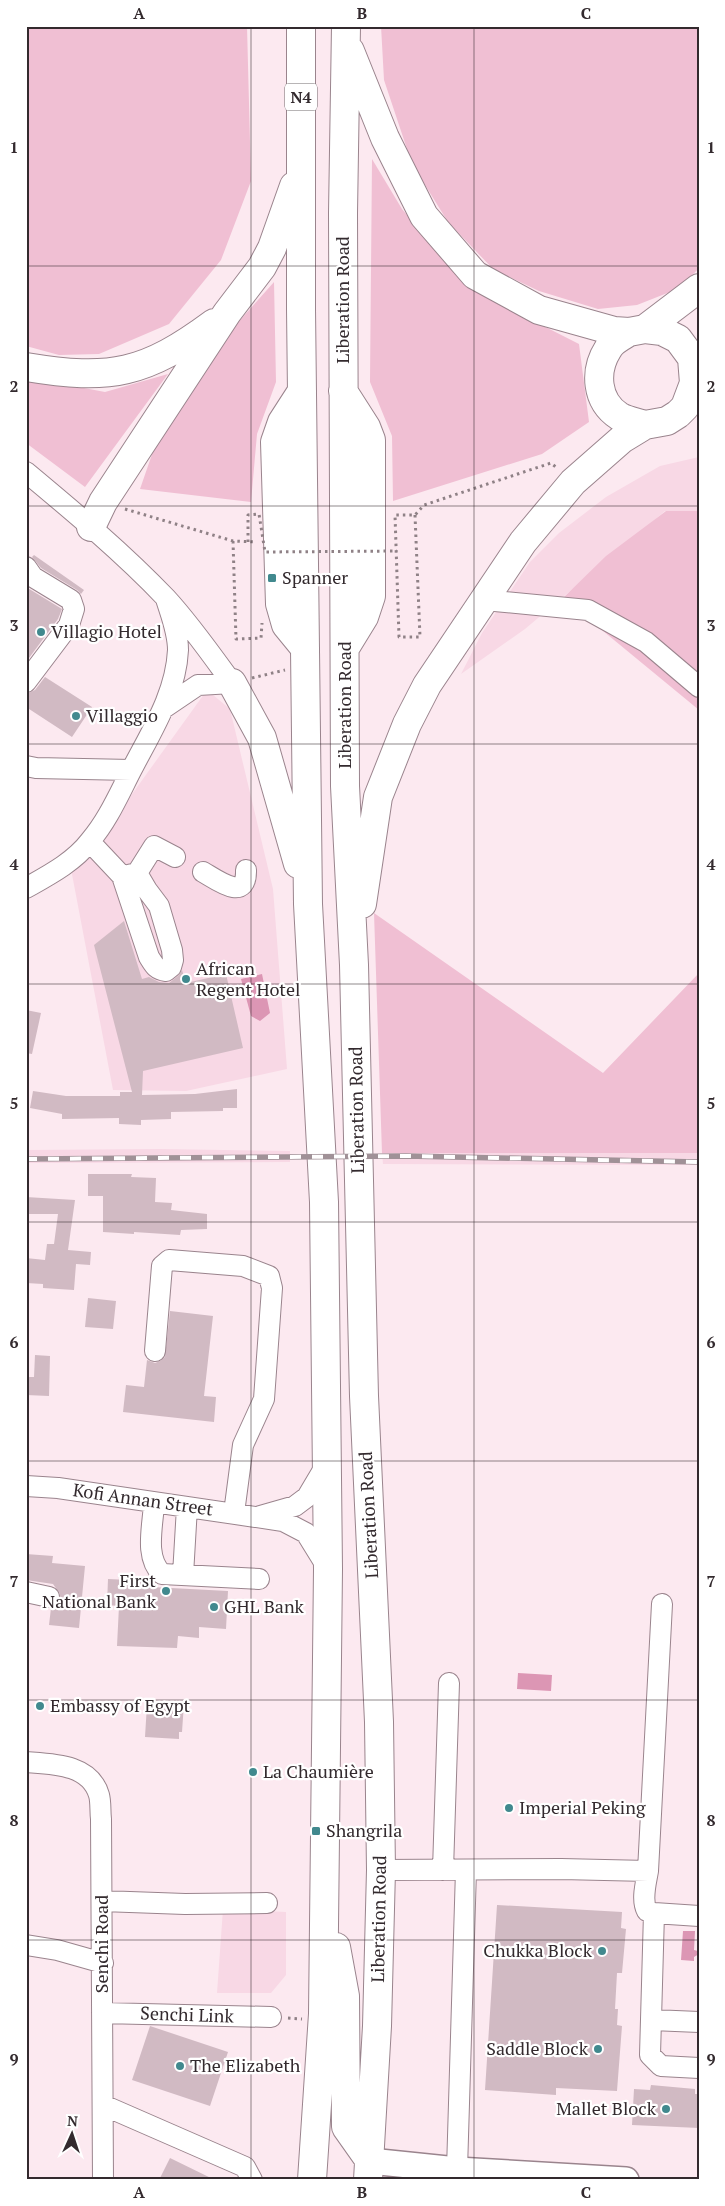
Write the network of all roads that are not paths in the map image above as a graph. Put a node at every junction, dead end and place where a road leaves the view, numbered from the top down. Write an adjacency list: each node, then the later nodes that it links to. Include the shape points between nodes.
1 (301, 26): 3 (highway, N4)
2 (346, 33): 6 (highway, via 385,138 424,216 475,275 539,310 614,331); 27 (highway, Liberation Road, via 343,391 345,786)
3 (301, 167): 5 (highway, via 272,248 250,285); 26 (highway, Liberation Road, via 302,391 282,422 275,442 280,604 296,657 308,782)
4 (699, 288): 6 (highway)
5 (227, 313): 8 (highway, via 174,351 149,364 98,374); 11 (highway, via 103,502)
6 (637, 330): 7 (highway, via 662,331 678,339); 9 (highway, via 608,348 600,364 599,385 610,409 620,417)
7 (696, 359): 9 (highway, via 694,383 685,407 667,421)
8 (26, 367)
9 (645, 425): 14 (highway, via 622,438 573,482 523,542)
10 (26, 472): 11 (street)
11 (91, 527): 13 (street)
12 (28, 579): 15 (street, via 71,600 74,609 69,625)
13 (166, 598): 16 (street); 18 (street, via 177,634 178,650)
14 (484, 600): 17 (street, via 588,610 646,642); 27 (highway, via 427,686 407,724 378,797)
15 (26, 682)
16 (232, 683): 18 (street, via 198,685); 26 (highway, via 262,738)
17 (699, 687)
18 (164, 708): 20 (street)
19 (26, 766): 20 (street)
20 (131, 770): 21 (street, via 116,803)
21 (90, 842): 22 (street, via 130,875 154,846); 25 (street, via 56,871)
22 (175, 857)
23 (246, 870): 24 (street, via 247,877 238,888)
24 (203, 872)
25 (26, 888)
26 (308, 904): 29 (highway, Liberation Road, via 324,1202)
27 (354, 965): 43 (highway, Liberation Road, via 364,1396 379,1722)
28 (155, 1351): 33 (street, via 162,1266 169,1260 243,1266 269,1276 272,1288 264,1399 242,1445)
29 (327, 1463): 34 (street, Kofi Annan Street, via 307,1497 295,1506); 35 (highway, Liberation Road)
30 (26, 1486): 31 (street, Kofi Annan Street)
31 (154, 1503): 32 (street, Kofi Annan Street); 36 (street, via 151,1558 162,1574)
32 (187, 1507): 33 (street, Kofi Annan Street); 36 (street)
33 (234, 1513): 34 (street, Kofi Annan Street)
34 (260, 1516): 35 (street, Kofi Annan Street, via 283,1521 306,1533)
35 (328, 1569): 51 (highway, Liberation Road)
36 (183, 1575): 37 (street)
37 (259, 1579)
38 (26, 1592): 39 (street)
39 (49, 1597)
40 (662, 1604): 46 (street)
41 (449, 1683): 44 (street)
42 (26, 1762): 47 (street, Senchi Road, via 80,1771 94,1784 99,1795 101,1818)
43 (381, 1870): 44 (street); 60 (highway, Liberation Road)
44 (443, 1870): 45 (street)
45 (466, 1870): 46 (street); 61 (street)
46 (648, 1871): 49 (street, via 644,1908)
47 (102, 1901): 48 (street); 53 (street, Senchi Road)
48 (267, 1902)
49 (654, 1913): 50 (street); 56 (street)
50 (699, 1916)
51 (325, 1918): 60 (highway, via 333,1932 345,1996 346,2127); 64 (highway, Liberation Road, via 324,2014)
52 (26, 1945): 53 (street)
53 (103, 1963): 54 (street, Senchi Road)
54 (102, 2013): 55 (street, Senchi Link); 59 (street, Senchi Road)
55 (271, 2017)
56 (652, 2020): 57 (street); 58 (street, via 650,2055 655,2062 660,2066)
57 (699, 2022)
58 (699, 2068)
59 (103, 2105): 62 (street, Senchi Road); 63 (street, via 245,2167)
60 (369, 2170): 61 (main road)
61 (456, 2170): 65 (main road)
62 (103, 2180)
63 (252, 2180)
64 (312, 2180)
65 (626, 2180)

